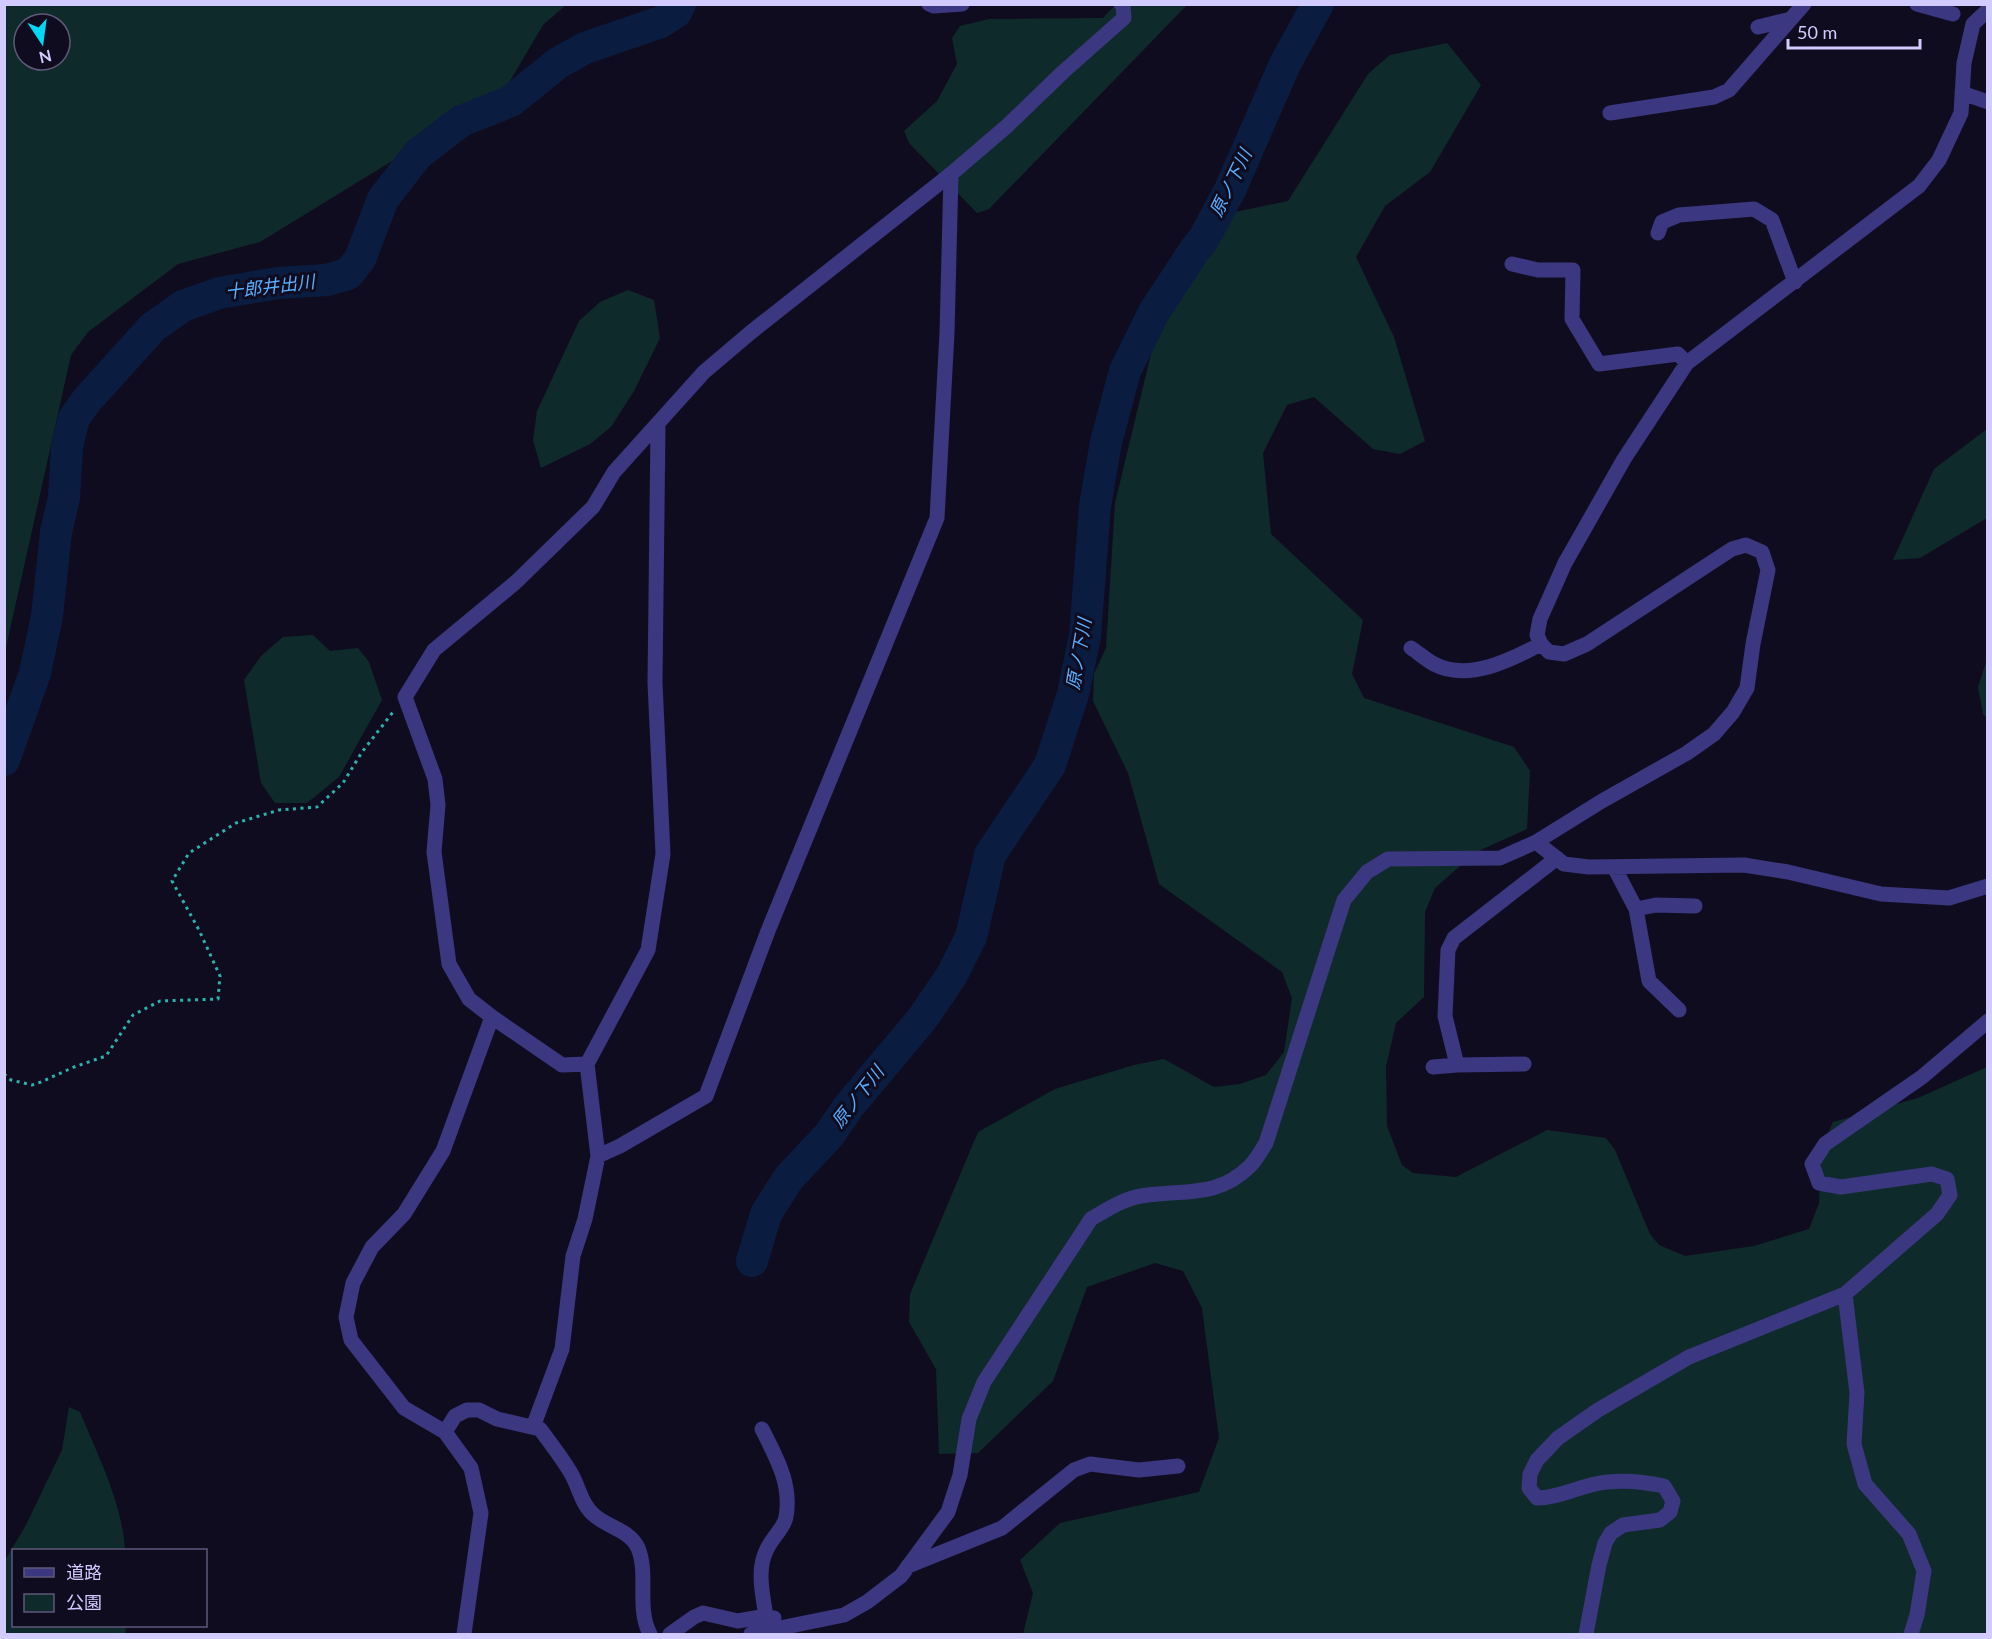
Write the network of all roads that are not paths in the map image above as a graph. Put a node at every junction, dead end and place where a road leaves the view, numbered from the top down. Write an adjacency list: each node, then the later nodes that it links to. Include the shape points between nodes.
1 (929, 4): 2 (street)
2 (962, 4)
3 (1121, 4): 14 (street, via 1124,18)
4 (1804, 4): 8 (street)
5 (1917, 4): 6 (street)
6 (1953, 9): 9 (street)
7 (1988, 10): 9 (street)
8 (1791, 19): 10 (street); 13 (street, via 1728,90 1714,97)
9 (1973, 24): 11 (street)
10 (1758, 27)
11 (1962, 93): 12 (street); 17 (street, via 1961,113 1939,160 1919,186)
12 (1988, 102)
13 (1610, 113)
14 (951, 174): 19 (street, via 704,372); 35 (street, via 937,518 768,931 706,1096)
15 (1658, 233): 17 (street, via 1662,222 1679,215 1754,209 1772,220)
16 (1512, 264): 18 (street, via 1538,270 1574,270 1572,319 1599,364 1678,354)
17 (1795, 282): 18 (street)
18 (1687, 363): 20 (street, via 1624,459 1565,563 1540,619 1537,635)
19 (658, 425): 29 (street, via 614,472 593,507 516,582 434,650 405,697 435,779 438,805 434,852 449,964 469,999); 31 (street, via 655,683 663,854 648,950)
20 (1541, 644): 21 (street, via 1506,662 1450,670); 22 (street, via 1549,652 1564,654 1587,644 1731,549 1746,544 1762,552 1768,570 1747,688 1733,712 1714,734 1687,753)
21 (1411, 648)
22 (1536, 842): 23 (street); 41 (street, via 1500,858 1388,859 1366,872 1344,900 1266,1143 1251,1166 1214,1189 1138,1196 1090,1219 984,1382 969,1419 960,1476 948,1512)
23 (1557, 858): 24 (street, via 1564,864); 33 (street, via 1454,938 1448,950 1445,1016)
24 (1614, 867): 25 (street, via 1744,865 1881,894 1948,898); 27 (street)
25 (1988, 886)
26 (1695, 906): 27 (street)
27 (1636, 909): 28 (street, via 1649,981)
28 (1679, 1010)
29 (492, 1017): 31 (street, via 562,1065); 39 (street, via 443,1151 404,1214 372,1247 353,1282 345,1317 351,1340 404,1408)
30 (1988, 1021): 36 (street, via 1922,1077 1825,1144 1812,1164 1819,1183 1841,1187 1932,1174 1947,1179 1950,1195 1937,1214)
31 (587, 1064): 35 (street)
32 (1524, 1064): 33 (street)
33 (1457, 1065): 34 (street)
34 (1433, 1066)
35 (598, 1156): 37 (street, via 573,1256 562,1349)
36 (1845, 1294): 48 (street, via 1689,1357 1598,1410 1558,1438 1537,1460 1529,1488 1537,1498 1606,1482 1664,1486 1673,1501 1670,1512 1660,1520 1623,1525 1611,1533 1599,1566); 49 (street, via 1857,1393 1854,1444 1862,1474 1865,1484 1909,1534 1924,1571)
37 (533, 1427): 39 (street, via 467,1410 455,1416); 45 (street, via 540,1429 572,1475 592,1514 631,1538 637,1547 645,1625)
38 (762, 1429): 42 (street, via 782,1469 788,1493 786,1520 766,1550 760,1574)
39 (445, 1432): 44 (street, via 471,1468 481,1513)
40 (1178, 1466): 41 (street, via 1139,1470 1090,1464 1074,1470 1002,1528)
41 (908, 1566): 43 (street, via 875,1596 844,1615)
42 (766, 1617): 43 (street); 46 (street, via 738,1621 703,1613)
43 (797, 1625): 47 (street)
44 (464, 1635)
45 (650, 1635)
46 (670, 1635)
47 (751, 1635)
48 (1586, 1635)
49 (1911, 1635)

